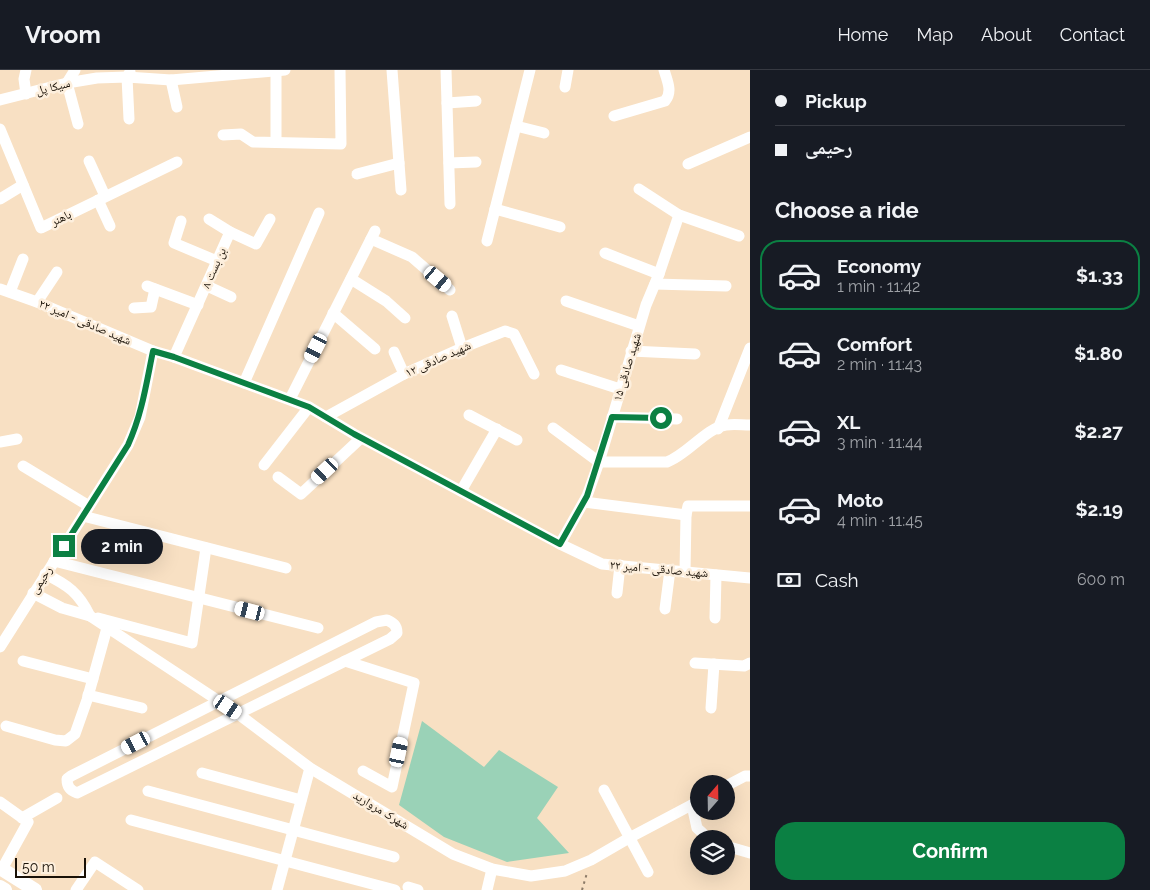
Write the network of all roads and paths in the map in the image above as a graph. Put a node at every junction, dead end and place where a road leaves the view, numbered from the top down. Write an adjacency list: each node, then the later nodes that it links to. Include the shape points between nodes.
1 (26, 70): 15 (street)
2 (75, 70): 13 (street)
3 (340, 70): 28 (street, via 341,144)
4 (392, 70): 32 (street)
5 (446, 70): 18 (street)
6 (530, 70): 23 (street)
7 (568, 70): 14 (street)
8 (664, 70): 20 (street, via 670,89 665,101)
9 (280, 71): 10 (street, سیکا پل); 28 (street)
10 (242, 72): 12 (street, سیکا پل)
11 (129, 74): 12 (street, سیکا پل); 13 (street, سیکا پل); 21 (street)
12 (171, 80): 19 (street)
13 (67, 83): 15 (street, سیکا پل); 22 (street)
14 (564, 87)
15 (26, 94): 16 (street, سیکا پل)
16 (0, 100)
17 (476, 101): 18 (street)
18 (447, 103): 33 (street)
19 (177, 107)
20 (614, 116)
21 (129, 119)
22 (78, 124)
23 (516, 126): 25 (street); 42 (street)
24 (0, 129): 36 (street, باهنر)
25 (544, 133)
26 (223, 135): 28 (street, via 240,134 253,142)
27 (750, 137): 34 (street)
28 (276, 142)
29 (89, 160): 39 (street)
30 (177, 162): 39 (street, باهنر)
31 (476, 162): 33 (street)
32 (399, 163): 35 (street); 38 (street)
33 (449, 164): 41 (street)
34 (688, 164)
35 (357, 174)
36 (24, 185): 39 (street, باهنر, via 41,228); 40 (street)
37 (639, 189): 44 (street)
38 (401, 190)
39 (102, 198): 48 (street)
40 (0, 199)
41 (450, 204)
42 (495, 209): 49 (street); 52 (street)
43 (319, 213): 83 (street)
44 (679, 215): 51 (street); 58 (street, شهید صادقی ۱۵)
45 (209, 219): 50 (street)
46 (270, 219): 50 (street, بن بست ۸, via 256,244)
47 (181, 221): 55 (street, via 174,243)
48 (110, 226)
49 (560, 227)
50 (230, 232): 55 (street, بن بست ۸)
51 (739, 236)
52 (487, 241)
53 (605, 253): 58 (street)
54 (23, 259): 62 (street)
55 (217, 262): 59 (street, بن بست ۸)
56 (57, 272): 65 (street)
57 (351, 279): 61 (street, via 373,235 412,258); 68 (street); 70 (street)
58 (657, 279): 60 (street); 71 (street, شهید صادقی ۱۵)
59 (207, 286): 63 (street); 66 (street, بن بست ۸)
60 (726, 286)
61 (450, 290)
62 (5, 291): 65 (street, شهید صادقی - امیر ۲۲)
63 (231, 297)
64 (566, 301): 71 (street)
65 (37, 302): 75 (street, شهید صادقی - امیر ۲۲)
66 (198, 305): 67 (street, via 151,287 150,307); 79 (street, بن بست ۸)
67 (134, 308)
68 (333, 314): 74 (street); 85 (street)
69 (452, 316): 72 (street)
70 (406, 318)
71 (639, 326): 76 (street, شهید صادقی ۱۵)
72 (462, 348): 81 (street, شهید صادقی ۱۲); 82 (street, شهید صادقی ۱۲, via 509,332 514,334)
73 (750, 348): 94 (street)
74 (376, 349)
75 (153, 351): 79 (street, شهید صادقی - امیر ۲۲); 106 (street, رحیمی, via 140,417 128,445)
76 (631, 351): 78 (street); 84 (street, شهید صادقی ۱۵)
77 (394, 352): 81 (street)
78 (695, 354)
79 (174, 357): 83 (street, شهید صادقی - امیر ۲۲)
80 (562, 370): 84 (street)
81 (404, 374): 88 (street, شهید صادقی ۱۲)
82 (534, 374)
83 (244, 383): 85 (street, شهید صادقی - امیر ۲۲)
84 (620, 390): 89 (street, شهید صادقی ۱۵)
85 (290, 399): 86 (street, شهید صادقی - امیر ۲۲)
86 (309, 407): 88 (street, شهید صادقی - امیر ۲۲); 100 (street)
87 (470, 415): 93 (street)
88 (326, 417): 95 (street, شهید صادقی - امیر ۲۲)
89 (612, 417): 90 (street); 99 (street, شهید صادقی ۱۵)
90 (677, 419)
91 (750, 425): 94 (street, via 724,425)
92 (553, 428): 99 (street)
93 (497, 429): 97 (street); 103 (street)
94 (718, 429): 99 (street, via 667,462)
95 (361, 438): 102 (street, via 302,494); 103 (street, شهید صادقی - امیر ۲۲)
96 (18, 439): 98 (street)
97 (516, 440)
98 (0, 442)
99 (599, 462): 104 (street, شهید صادقی ۱۵)
100 (264, 465)
101 (23, 466): 106 (street)
102 (278, 477)
103 (461, 491): 108 (street, شهید صادقی - امیر ۲۲)
104 (584, 502): 107 (street); 108 (street, شهید صادقی ۱۵)
105 (750, 506): 107 (street, via 688,506)
106 (86, 511): 109 (street); 110 (street, رحیمی)
107 (686, 515): 114 (street)
108 (560, 544): 111 (street, شهید صادقی - امیر ۲۲, via 602,564)
109 (206, 548): 112 (street); 120 (street)
110 (54, 561): 115 (street, رحیمی); 120 (street)
111 (620, 566): 113 (street, شهید صادقی - امیر ۲۲); 119 (street)
112 (286, 568)
113 (670, 570): 114 (street, شهید صادقی - امیر ۲۲); 121 (street)
114 (685, 572): 116 (street, شهید صادقی - امیر ۲۲)
115 (46, 574): 118 (street, رحیمی); 122 (street, شهرک مروارید, via 76,593)
116 (716, 575): 117 (street, شهید صادقی - امیر ۲۲); 123 (street)
117 (750, 578)
118 (33, 593): 122 (street, شهرک مروارید, via 62,608); 126 (street, رحیمی)
119 (617, 593)
120 (198, 598): 122 (street, via 192,644); 125 (street)
121 (665, 609)
122 (90, 616): 124 (street, شهرک مروارید)
123 (715, 618)
124 (107, 628): 132 (street); 134 (street, شهرک مروارید)
125 (318, 628)
126 (0, 647)
127 (23, 660): 132 (street)
128 (345, 660): 134 (street, via 390,639 397,632 397,627 386,620 376,622); 137 (street); 140 (street, via 414,683 392,787)
129 (695, 663): 131 (street)
130 (750, 663): 131 (street, via 744,666)
131 (714, 664): 136 (street)
132 (93, 679): 133 (street)
133 (88, 695): 135 (street); 138 (street, via 75,734 66,741)
134 (219, 701): 137 (street, شهرک مروارید); 137 (street, via 71,776 67,785 77,793)
135 (142, 708)
136 (711, 708)
137 (237, 713): 139 (street, شهرک مروارید)
138 (6, 726)
139 (310, 768): 147 (street); 160 (street, شهرک مروارید, via 453,854)
140 (363, 771)
141 (202, 773): 147 (street)
142 (750, 776): 143 (street)
143 (735, 781)
144 (604, 790): 153 (street)
145 (148, 791): 152 (street)
146 (57, 798): 150 (street)
147 (301, 800): 152 (street)
148 (0, 802): 150 (street)
149 (690, 806): 153 (street, شهرک مروارید)
150 (25, 820): 159 (street)
151 (131, 820): 158 (street)
152 (293, 830): 156 (street); 158 (street)
153 (629, 838): 157 (street, شهرک مروارید); 161 (street)
154 (735, 849): 155 (street)
155 (750, 853)
156 (394, 857)
157 (591, 860): 160 (street, شهرک مروارید, via 565,871 531,876); 170 (path)
158 (285, 861): 167 (street); 168 (street)
159 (1, 868): 164 (main road)
160 (492, 869): 169 (street)
161 (648, 872)
162 (0, 887): 163 (main road)
163 (5, 890)
164 (35, 890)
165 (76, 890): 166 (street, via 95,862)
166 (138, 890)
167 (277, 890)
168 (395, 890)
169 (486, 890)
170 (582, 890)

